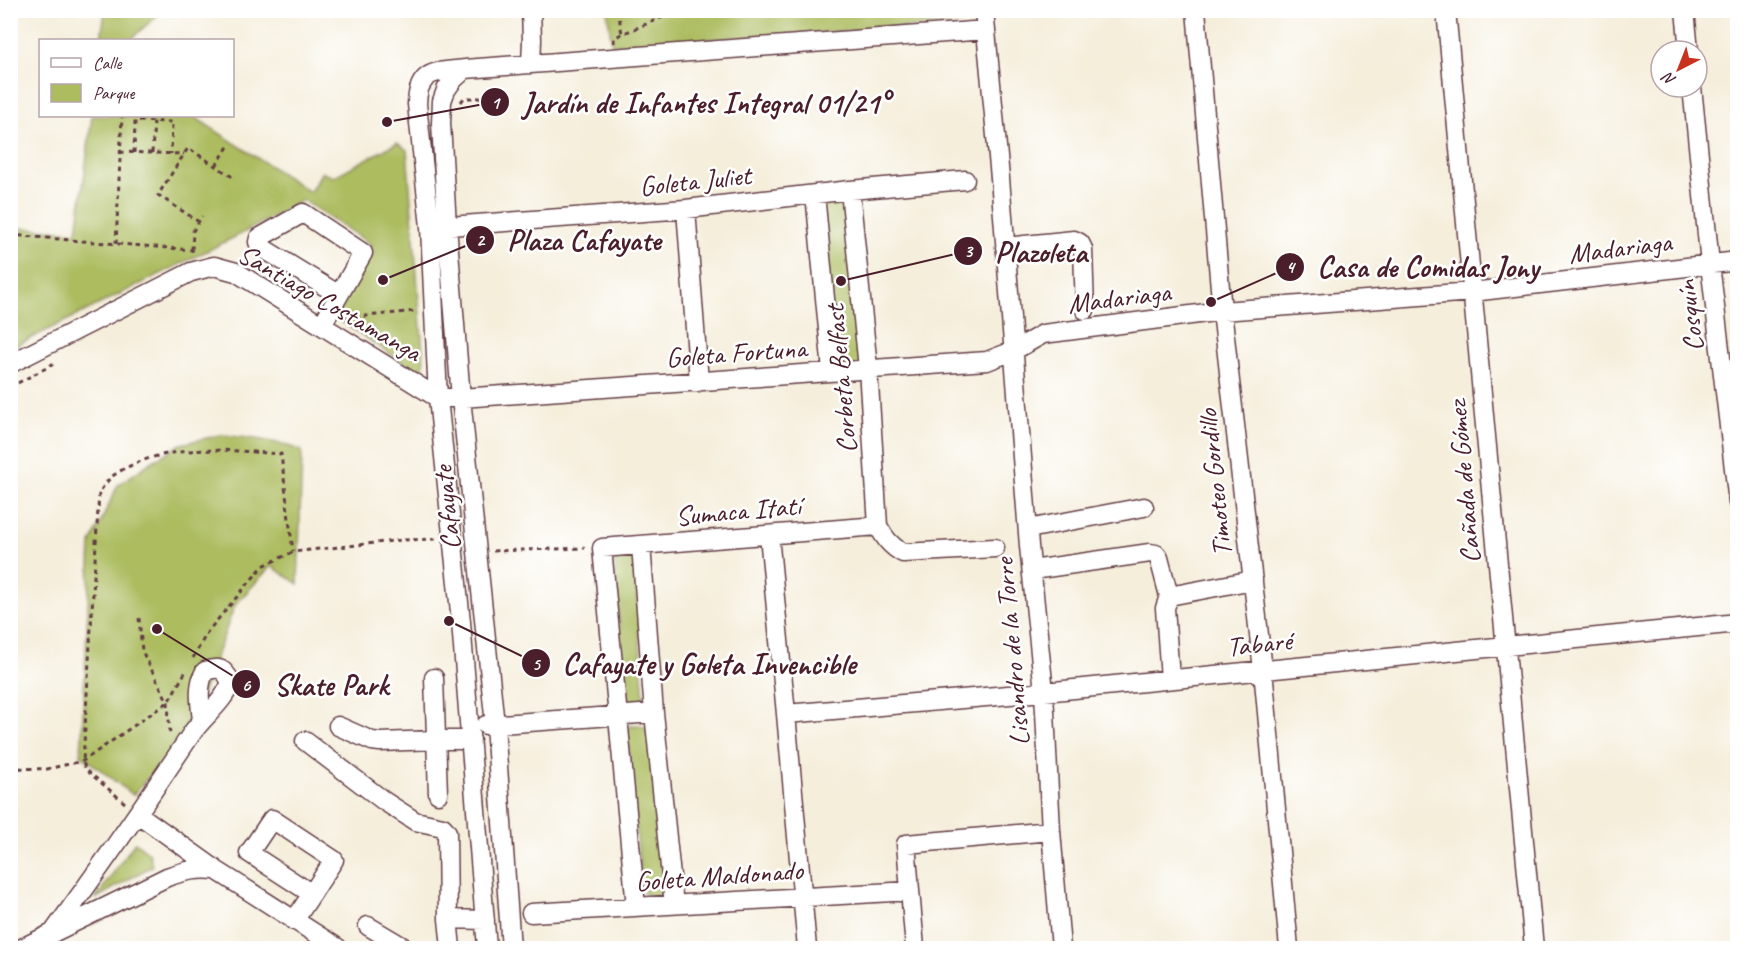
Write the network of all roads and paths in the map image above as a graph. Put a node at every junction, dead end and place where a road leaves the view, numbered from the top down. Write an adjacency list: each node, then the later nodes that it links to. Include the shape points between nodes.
1 (531, 10): 12 (street)
2 (618, 10): 9 (path)
3 (680, 10): 9 (path)
4 (984, 10): 8 (street, Lisandro de la Torre)
5 (1196, 10): 45 (street, Timoteo Gordillo)
6 (1446, 10): 41 (street, Cañada de Gómez)
7 (1685, 10): 10 (street)
8 (986, 30): 11 (street); 36 (street, Lisandro de la Torre)
9 (622, 34): 11 (path, via 614,38)
10 (1688, 39)
11 (613, 57): 12 (street)
12 (531, 64): 13 (street)
13 (497, 66): 14 (street); 16 (path, via 499,93 491,98 464,98 456,113)
14 (465, 69): 16 (street, Cafayate, via 447,90); 33 (street, Cafayate, via 426,77 418,93)
15 (1693, 99): 39 (street, Cosquín)
16 (441, 112): 33 (street, Cafayate)
17 (122, 117): 20 (path)
18 (154, 121): 21 (path, via 135,121); 22 (path); 23 (path, via 172,122)
19 (229, 145): 25 (path)
20 (120, 152): 21 (path); 35 (path)
21 (134, 153): 22 (path)
22 (152, 153): 23 (path)
23 (171, 154): 24 (path)
24 (184, 154): 25 (path, via 188,148); 32 (path, via 158,195)
25 (216, 166): 26 (path, via 231,176)
26 (229, 180)
27 (965, 180): 28 (street, Goleta Juliet)
28 (850, 190): 29 (street, Goleta Juliet); 50 (street, Corbeta Belfast)
29 (815, 194): 30 (street, Goleta Juliet); 51 (street, Corbeta Belfast)
30 (686, 209): 33 (street, Goleta Juliet); 52 (street)
31 (202, 216): 32 (path)
32 (199, 222): 37 (path, via 193,231)
33 (438, 227): 43 (street, Cafayate); 55 (street, Cafayate)
34 (10, 235): 35 (path)
35 (116, 244): 37 (path)
36 (1005, 248): 44 (street, via 1074,240 1080,243); 47 (street, Lisandro de la Torre)
37 (192, 250): 40 (path)
38 (1737, 261): 39 (street, Madariaga)
39 (1710, 264): 41 (street, Madariaga); 56 (street, Cosquín)
40 (205, 268): 46 (street, Santiago Costamanga, via 214,266 236,272); 48 (street, Santiago Costamanga)
41 (1472, 292): 45 (street, Madariaga); 72 (street, Cañada de Gómez)
42 (339, 296): 42 (street, via 362,257 359,249 303,213 259,238 261,247); 46 (street)
43 (434, 309): 46 (path, via 339,318); 54 (street, Cafayate)
44 (1084, 310)
45 (1222, 311): 47 (street, Madariaga, via 1043,334); 68 (street, Timoteo Gordillo)
46 (326, 328): 54 (street, Santiago Costamanga)
47 (1013, 351): 50 (street, Goleta Fortuna, via 987,361); 59 (street, Lisandro de la Torre)
48 (10, 364)
49 (52, 365): 53 (path)
50 (868, 368): 51 (street, Goleta Fortuna); 58 (street, Corbeta Belfast)
51 (832, 371): 52 (street, Goleta Fortuna)
52 (699, 382): 55 (street, Goleta Fortuna)
53 (10, 387)
54 (438, 398): 55 (street, Santiago Costamanga); 61 (street, Cafayate)
55 (461, 398): 66 (street, Cafayate)
56 (1737, 502)
57 (1144, 507): 59 (street)
58 (878, 526): 60 (street, Sumaca Itatí); 64 (street, via 893,548 903,553)
59 (1028, 529): 67 (street, Lisandro de la Torre)
60 (769, 535): 62 (street, Sumaca Itatí); 79 (street)
61 (454, 538): 65 (path); 84 (street, Cafayate)
62 (641, 545): 63 (street, Sumaca Itatí); 78 (street)
63 (602, 548): 66 (path); 80 (street)
64 (995, 548)
65 (293, 552): 77 (path, via 263,566 223,612); 87 (path, via 281,454 181,451 146,459 112,476 99,493)
66 (478, 552): 82 (street, Cafayate)
67 (1032, 570): 69 (street, via 1156,554); 76 (street, Lisandro de la Torre)
68 (1253, 580): 69 (street); 73 (street, Timoteo Gordillo)
69 (1169, 596): 75 (street, via 1165,608)
70 (139, 618): 77 (path, via 142,651)
71 (1737, 623): 72 (street, Tabaré)
72 (1505, 645): 73 (street, Tabaré); 115 (street, Cañada de Gómez)
73 (1263, 670): 75 (street, Tabaré); 114 (street, Timoteo Gordillo)
74 (434, 678): 85 (street)
75 (1170, 679): 76 (street, Tabaré)
76 (1044, 692): 79 (street, Tabaré); 92 (street, Lisandro de la Torre)
77 (168, 702): 87 (path); 88 (path)
78 (654, 713): 80 (street); 97 (street)
79 (786, 714): 96 (street)
80 (618, 715): 82 (street); 98 (street)
81 (202, 720): 88 (street)
82 (495, 725): 84 (street); 110 (street, Cafayate)
83 (338, 726): 85 (street, via 372,741)
84 (470, 733): 85 (street); 101 (street, Cafayate)
85 (436, 740): 90 (street)
86 (305, 741): 100 (street, via 415,821 446,829)
87 (83, 761): 89 (path, via 47,769); 91 (path, via 85,769)
88 (171, 765): 91 (street)
89 (10, 768)
90 (438, 794)
91 (138, 814): 93 (street); 104 (street)
92 (1051, 831): 94 (street, via 906,844); 113 (street, Lisandro de la Torre)
93 (216, 870): 102 (street); 104 (street, via 199,868 175,874)
94 (910, 891): 96 (street, Goleta Maldonado); 112 (street)
95 (312, 894): 95 (street, via 334,860 272,819 249,853); 102 (street)
96 (803, 896): 97 (street, Goleta Maldonado); 111 (street)
97 (674, 905): 98 (street, Goleta Maldonado)
98 (636, 907): 99 (street, Goleta Maldonado)
99 (531, 913)
100 (448, 920): 101 (street); 108 (street)
101 (485, 920): 109 (street, Cafayate)
102 (294, 921): 106 (street)
103 (368, 926): 107 (street)
104 (52, 934): 105 (street)
105 (22, 948)
106 (338, 948)
107 (405, 948)
108 (451, 948)
109 (487, 948)
110 (511, 948)
111 (807, 948)
112 (915, 948)
113 (1061, 948)
114 (1289, 948)
115 (1534, 948)

